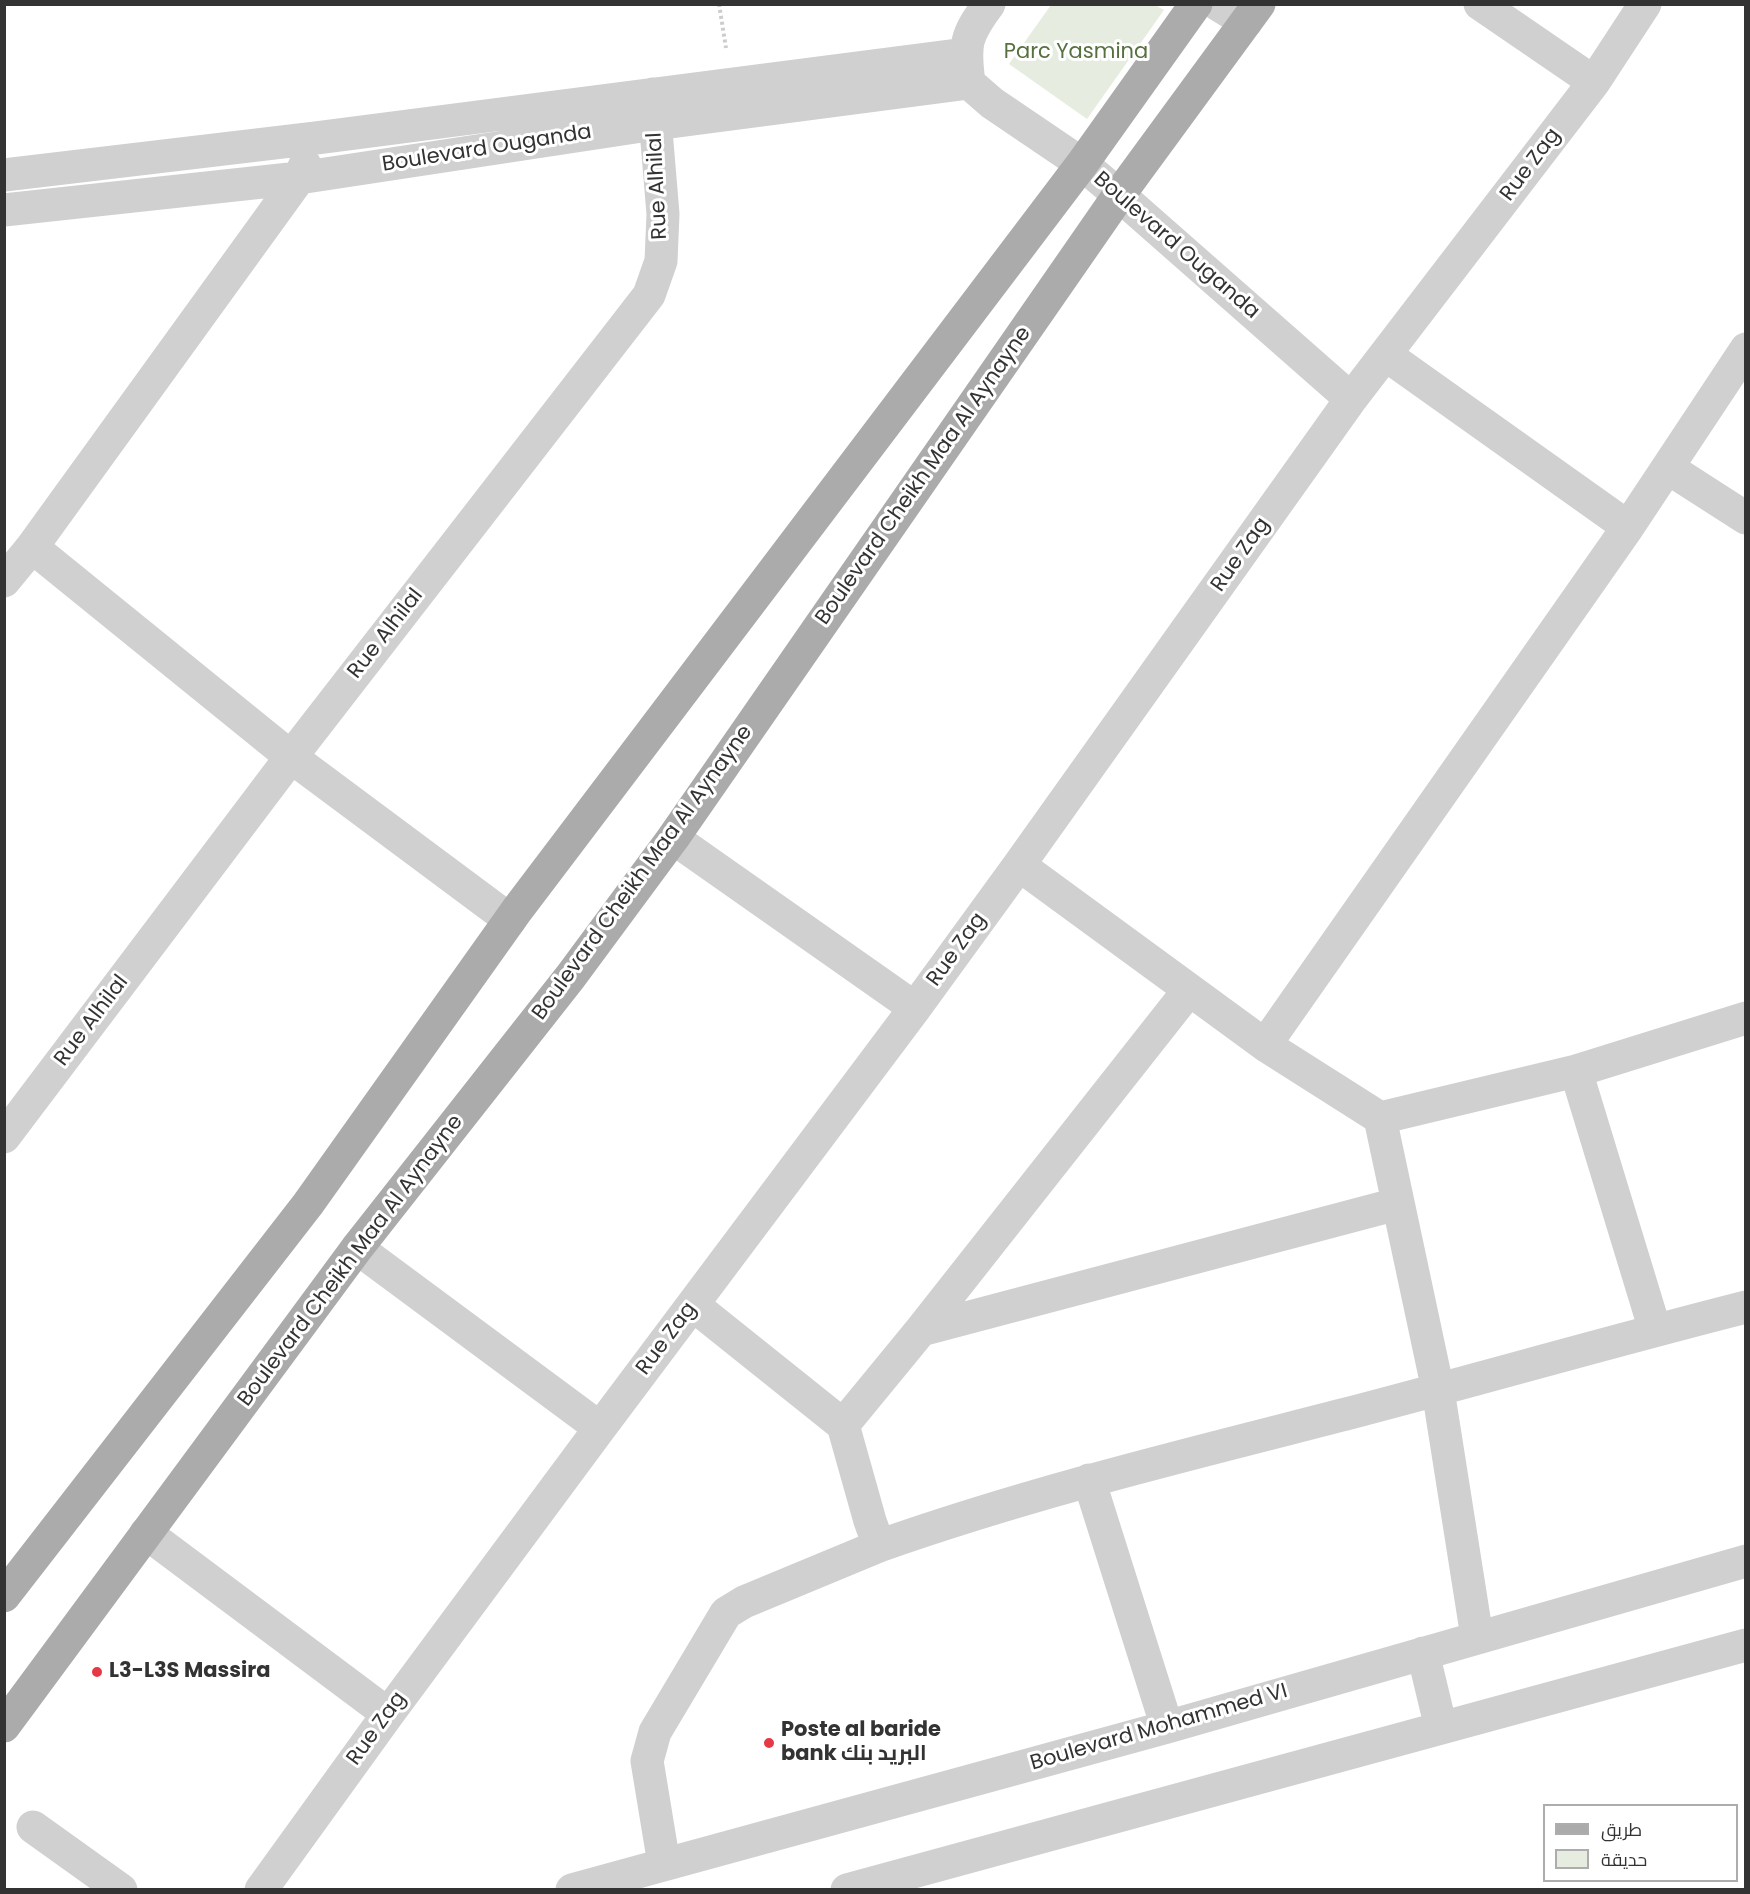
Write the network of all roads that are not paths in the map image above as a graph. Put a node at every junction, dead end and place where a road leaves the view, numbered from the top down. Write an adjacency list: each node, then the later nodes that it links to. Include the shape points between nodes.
1 (988, 4): 7 (street, via 973,27)
2 (1196, 4): 11 (main road)
3 (1217, 4): 6 (street)
4 (1480, 4): 8 (street)
5 (1646, 4): 8 (street, Rue Zag)
6 (1253, 13): 14 (main road, Boulevard Cheikh Maa Al Aynayne)
7 (975, 80): 9 (street, Boulevard Ouganda); 9 (street, Boulevard Ouganda, via 732,84); 11 (street, Boulevard Ouganda)
8 (1594, 81): 17 (street, Rue Zag)
9 (654, 109): 10 (street, Boulevard Ouganda); 13 (street, Boulevard Ouganda); 24 (street, Rue Alhilal, via 663,214 661,261 649,295)
10 (316, 138): 12 (street, Boulevard Ouganda); 13 (street)
11 (1082, 164): 14 (street, Boulevard Ouganda); 27 (main road)
12 (4, 175)
13 (299, 178): 15 (street, Boulevard Ouganda); 22 (street)
14 (1119, 195): 18 (street, Boulevard Ouganda); 25 (main road, Boulevard Cheikh Maa Al Aynayne)
15 (4, 210)
16 (1746, 349): 19 (street)
17 (1386, 355): 18 (street, Rue Zag); 21 (street)
18 (1351, 399): 26 (street, Rue Zag)
19 (1668, 468): 20 (street); 21 (street)
20 (1746, 518)
21 (1628, 527): 31 (street)
22 (32, 547): 23 (street); 24 (street)
23 (4, 581)
24 (291, 757): 27 (street); 34 (street, Rue Alhilal)
25 (673, 838): 29 (street); 36 (main road, Boulevard Cheikh Maa Al Aynayne, via 571,976)
26 (1019, 865): 28 (street); 29 (street, Rue Zag)
27 (510, 920): 48 (main road, via 308,1204)
28 (1189, 990): 31 (street); 39 (street)
29 (915, 1008): 37 (street, Rue Zag)
30 (1746, 1018): 32 (street)
31 (1265, 1045): 33 (street)
32 (1576, 1071): 33 (street); 40 (street)
33 (1380, 1118): 35 (street)
34 (4, 1137)
35 (1397, 1204): 39 (street); 41 (street)
36 (357, 1248): 43 (street); 45 (main road, Boulevard Cheikh Maa Al Aynayne)
37 (693, 1305): 42 (street); 43 (street, Rue Zag)
38 (1746, 1307): 40 (street)
39 (921, 1330): 42 (street)
40 (1654, 1330): 41 (street)
41 (1438, 1390): 44 (street); 49 (street)
42 (843, 1425): 46 (street)
43 (600, 1428): 52 (street, Rue Zag)
44 (1089, 1480): 46 (street); 54 (street)
45 (146, 1533): 52 (street); 53 (main road, Boulevard Cheikh Maa Al Aynayne)
46 (879, 1546): 57 (street, via 726,1613 655,1732 646,1761)
47 (1746, 1561): 49 (street, Boulevard Mohammed VI)
48 (4, 1596)
49 (1477, 1637): 51 (street, Boulevard Mohammed VI)
50 (1746, 1646): 55 (street)
51 (1423, 1653): 54 (street, Boulevard Mohammed VI); 55 (street)
52 (388, 1714): 60 (street, Rue Zag)
53 (4, 1726)
54 (1167, 1727): 57 (street, Boulevard Mohammed VI)
55 (1441, 1728): 58 (street)
56 (33, 1827): 59 (street)
57 (664, 1863): 61 (street, Boulevard Mohammed VI)
58 (917, 1880): 62 (street)
59 (121, 1890)
60 (261, 1890)
61 (572, 1890)
62 (847, 1890)

